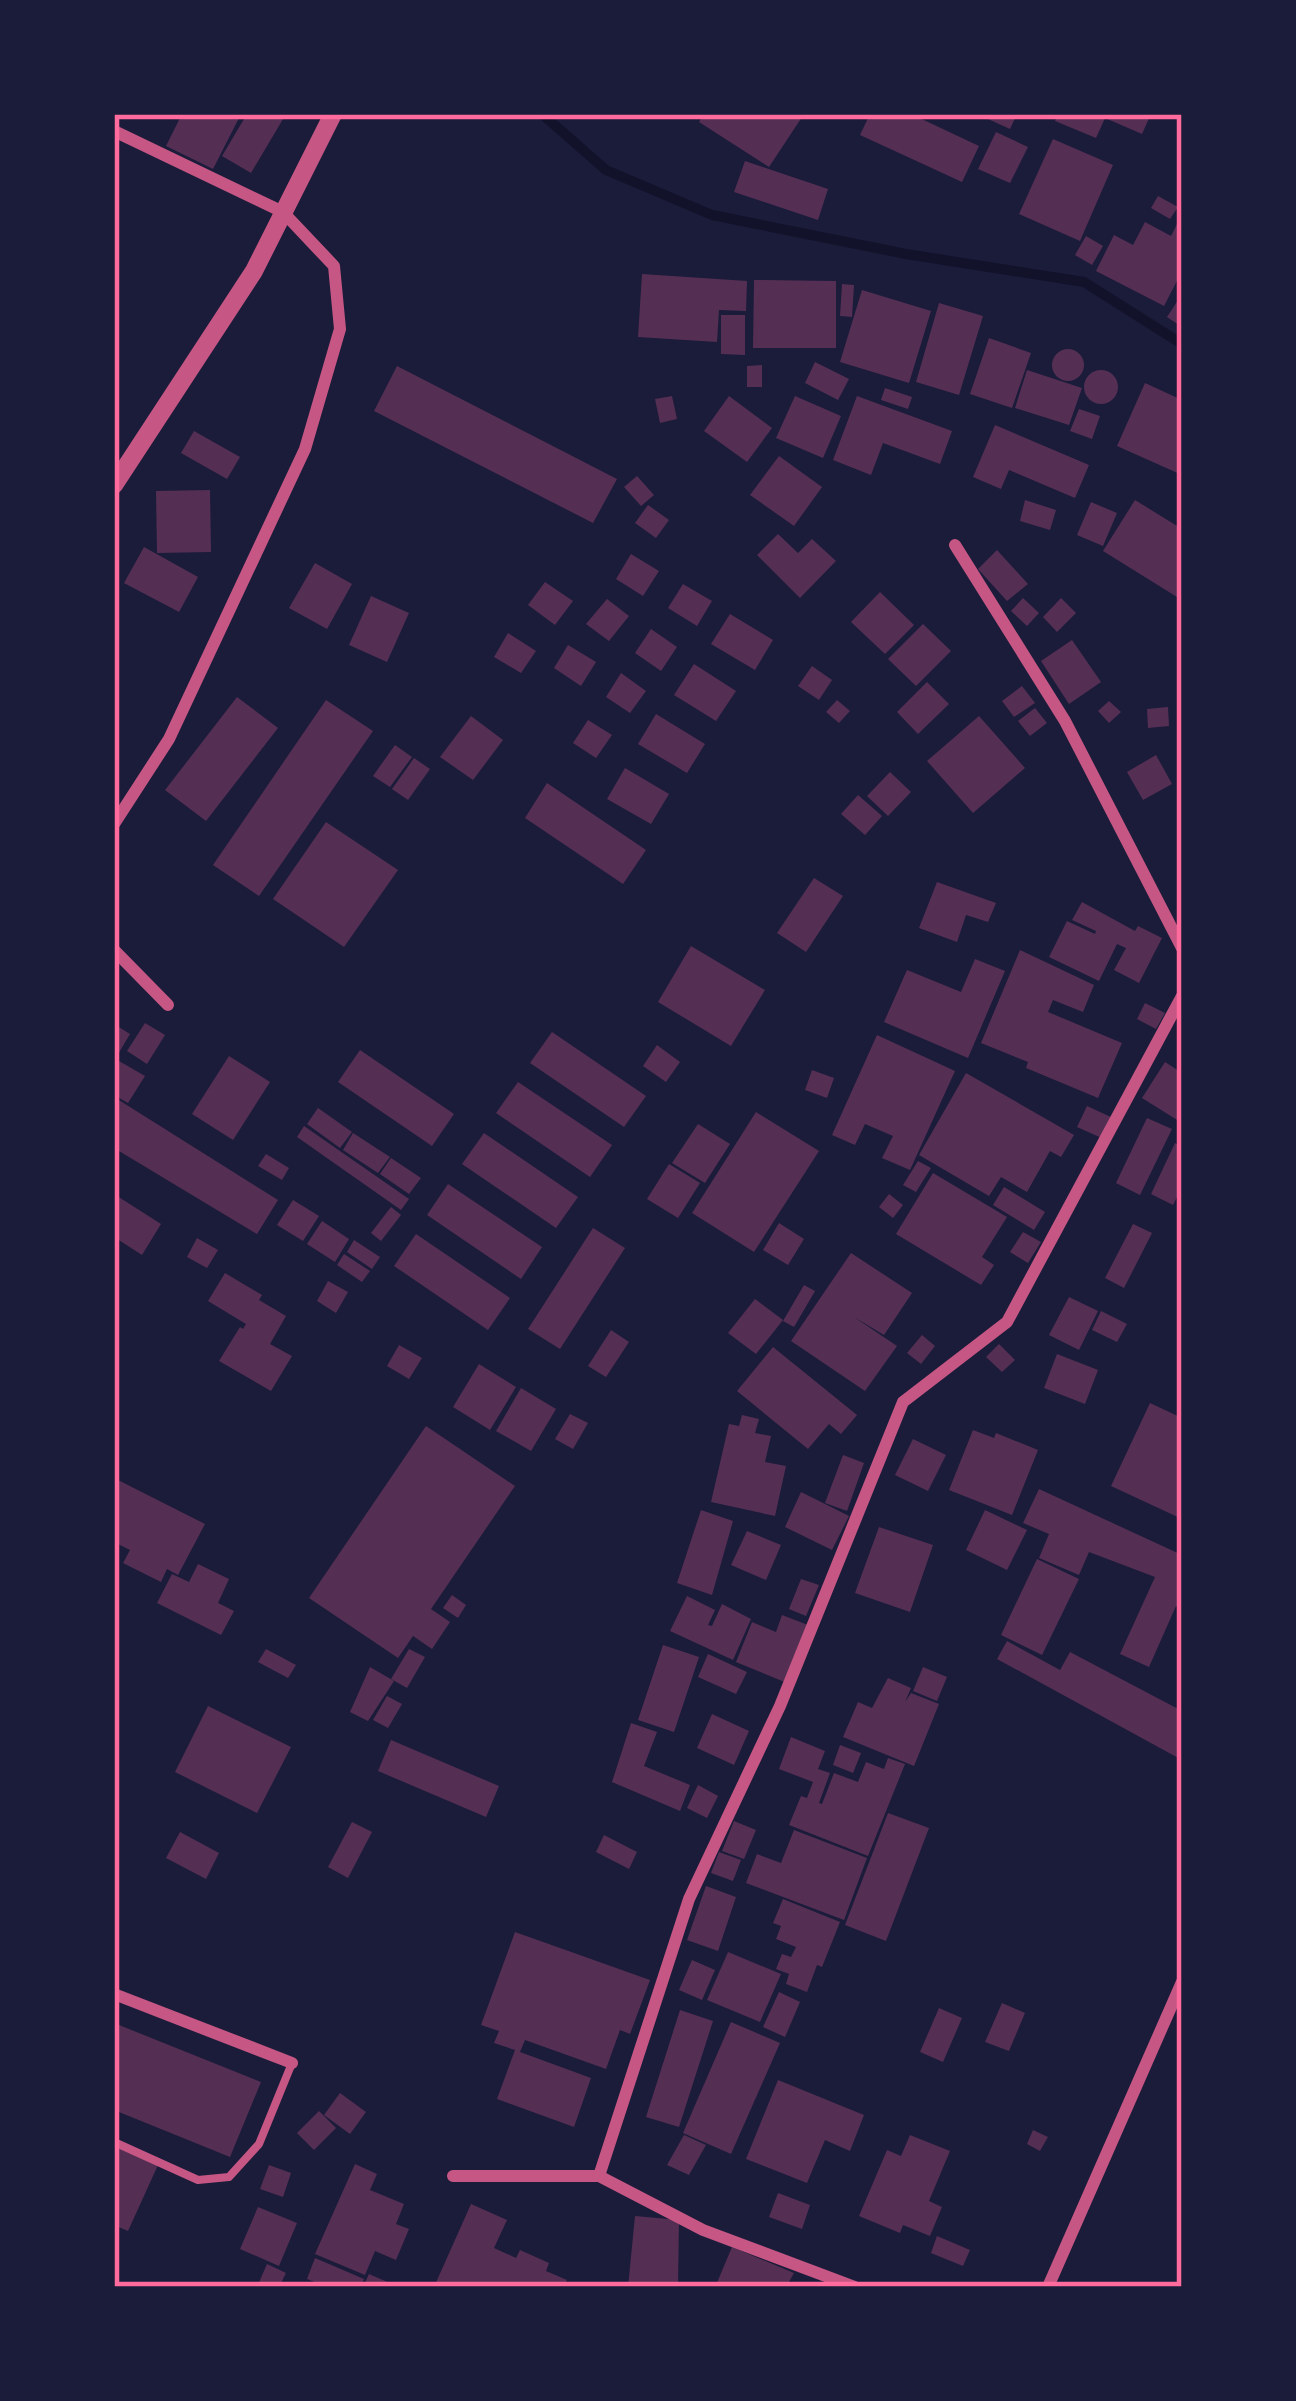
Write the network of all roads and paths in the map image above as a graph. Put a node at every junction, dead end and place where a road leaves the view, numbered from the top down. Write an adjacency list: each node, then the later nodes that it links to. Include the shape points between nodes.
1 (333, 114): 3 (street)
2 (114, 131): 3 (street)
3 (283, 212): 4 (street, via 254,272); 6 (street, via 334,266 340,328 305,449 169,739)
4 (114, 485)
5 (955, 545): 7 (street, via 1065,722)
6 (114, 824)
7 (1182, 948)
8 (114, 950): 10 (street)
9 (1182, 996): 16 (street, via 1007,1322 903,1402 780,1706 689,1899)
10 (168, 1005)
11 (1182, 1982): 18 (street)
12 (114, 1994): 13 (street)
13 (292, 2063): 14 (lane, via 259,2144 229,2177 198,2180)
14 (114, 2142)
15 (453, 2176): 16 (street)
16 (599, 2176): 17 (street, via 703,2230)
17 (855, 2287)
18 (1048, 2287)

